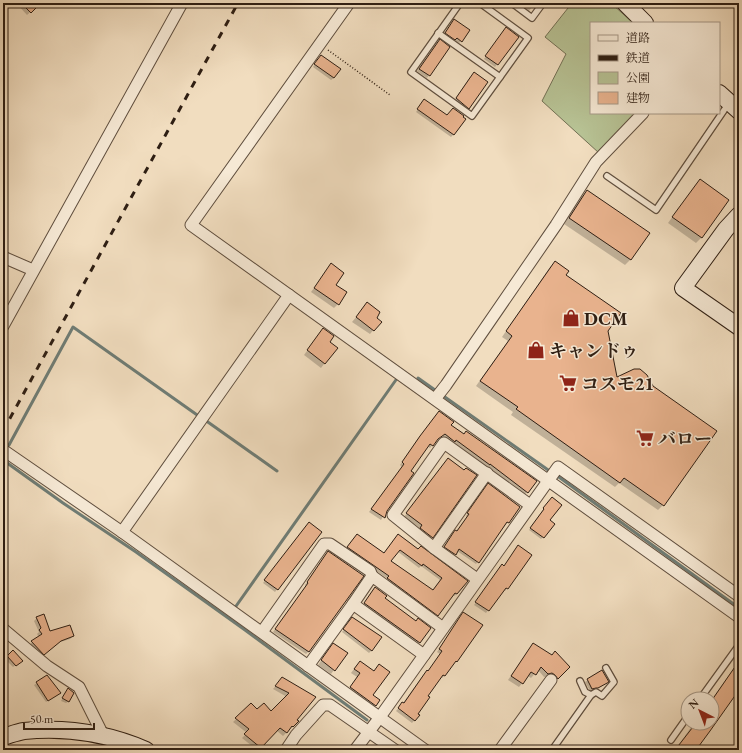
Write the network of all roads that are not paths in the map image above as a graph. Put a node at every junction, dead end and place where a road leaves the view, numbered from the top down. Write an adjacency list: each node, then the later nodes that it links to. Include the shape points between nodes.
1 (182, 3): 16 (street)
2 (350, 3): 17 (street, via 191,225)
3 (460, 3): 9 (lane)
4 (480, 3): 10 (lane, via 528,38)
5 (512, 3): 6 (lane, via 532,18)
6 (543, 3)
7 (625, 3): 8 (street)
8 (644, 22)
9 (438, 33): 10 (lane); 10 (lane, via 411,72 472,116)
10 (500, 77)
11 (729, 102): 13 (lane, via 656,210)
12 (642, 114): 20 (street, via 596,162 556,225)
13 (607, 176)
14 (739, 215): 19 (street, via 683,288)
15 (3, 256): 16 (street)
16 (34, 270): 18 (street)
17 (289, 295): 20 (street); 25 (street)
18 (3, 326)
19 (739, 327)
20 (435, 399): 23 (street)
21 (3, 457): 25 (street, via 6,452)
22 (487, 474): 24 (street); 26 (street); 26 (street, via 444,443 393,515)
23 (548, 480): 24 (street); 29 (street, via 558,467); 31 (street)
24 (530, 505): 28 (street)
25 (122, 532): 34 (street)
26 (434, 548): 28 (street)
27 (372, 576): 30 (street); 32 (street); 34 (street, via 370,571 330,544 324,544)
28 (477, 579): 32 (street)
29 (739, 596)
30 (353, 604): 36 (street); 37 (street)
31 (739, 617)
32 (443, 628): 36 (street)
33 (3, 629): 46 (street, via 47,666 79,687)
34 (262, 632): 37 (street)
35 (739, 645): 41 (lane)
36 (424, 655): 43 (street)
37 (308, 666): 43 (street)
38 (606, 668): 42 (lane, via 614,682 602,696 596,692)
39 (551, 680): 55 (street)
40 (580, 681): 42 (lane, via 585,692)
41 (706, 691)
42 (591, 695): 56 (lane)
43 (380, 717): 45 (street); 54 (street)
44 (680, 727): 48 (lane)
45 (368, 732): 51 (street, via 330,705 323,705); 52 (street); 53 (street)
46 (103, 735): 47 (street, via 71,731 22,731); 49 (street)
47 (3, 737)
48 (671, 740)
49 (122, 745): 50 (street)
50 (146, 750)
51 (286, 750)
52 (355, 750)
53 (395, 750)
54 (425, 750)
55 (500, 750)
56 (552, 750)

